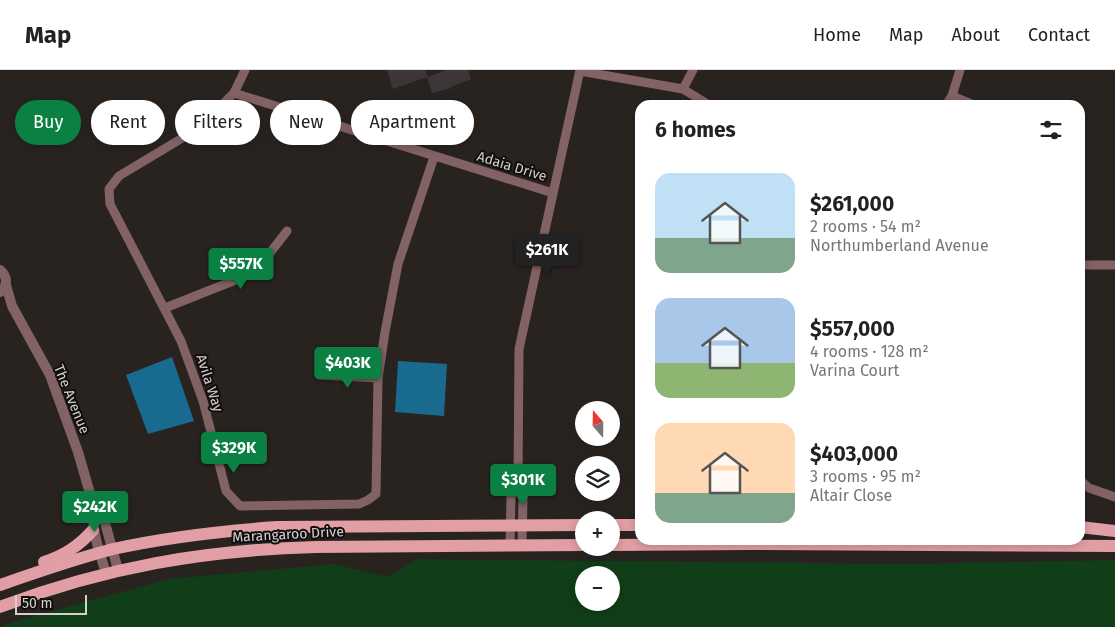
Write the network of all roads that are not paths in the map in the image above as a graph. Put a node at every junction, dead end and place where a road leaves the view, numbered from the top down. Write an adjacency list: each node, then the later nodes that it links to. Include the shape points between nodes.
1 (245, 70): 6 (street, Avila Way)
2 (580, 70): 5 (street); 12 (street)
3 (693, 70): 5 (street)
4 (960, 70): 7 (street)
5 (683, 89): 8 (street)
6 (234, 93): 11 (street, Adaia Drive); 18 (street, Avila Way, via 184,137 119,176 109,189 110,204)
7 (952, 96): 9 (street); 10 (street)
8 (701, 100)
9 (949, 100)
10 (962, 100)
11 (434, 157): 12 (street, Adaia Drive); 20 (street, Avila Way, via 398,264)
12 (553, 193): 26 (street, via 519,349 518,483 511,497)
13 (287, 231): 18 (street, via 262,262 238,279)
14 (1085, 265): 15 (street)
15 (1115, 265)
16 (0, 270): 17 (street, The Avenue, via 6,277)
17 (2, 291): 23 (street, The Avenue, via 50,376)
18 (165, 308): 20 (street, Avila Way, via 182,341 203,401 226,491 240,506 359,504 376,494)
19 (319, 375): 20 (street)
20 (378, 378)
21 (1085, 484): 22 (street)
22 (1115, 497)
23 (94, 507): 31 (street, The Avenue); 39 (street, The Avenue, via 104,519)
24 (1085, 523): 25 (main road)
25 (1115, 523)
26 (517, 525): 27 (main road, Marangaroo Drive); 33 (street); 39 (main road, Marangaroo Drive, via 277,527 195,535)
27 (575, 525)
28 (620, 525): 29 (main road)
29 (635, 525)
30 (1085, 528): 32 (main road)
31 (93, 530): 40 (street, The Avenue); 42 (main road, via 65,554 20,570)
32 (1115, 531)
33 (516, 545): 34 (main road, Marangaroo Drive); 41 (main road, Marangaroo Drive, via 273,548 185,557)
34 (575, 545)
35 (620, 545): 36 (main road)
36 (635, 545)
37 (932, 545): 38 (main road)
38 (1115, 546)
39 (113, 550): 40 (main road, Marangaroo Drive); 41 (street, The Avenue)
40 (100, 553): 41 (street, The Avenue); 42 (main road, Marangaroo Drive)
41 (112, 571): 43 (main road, Marangaroo Drive)
42 (0, 584)
43 (0, 607)

